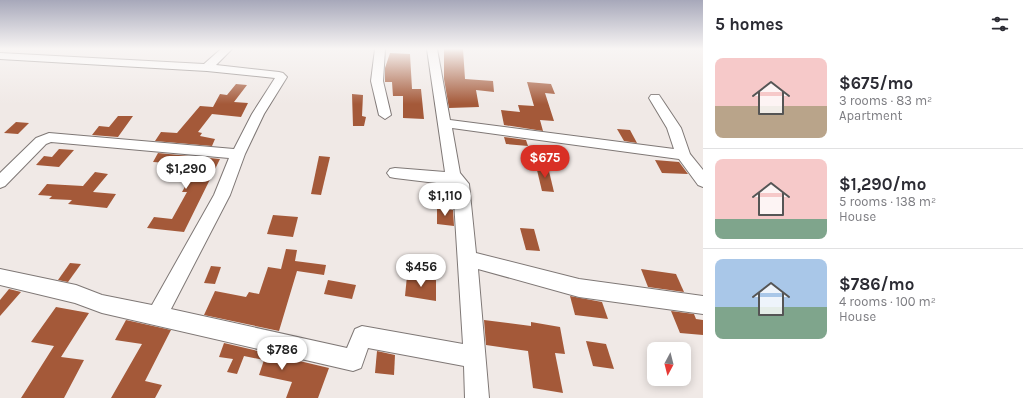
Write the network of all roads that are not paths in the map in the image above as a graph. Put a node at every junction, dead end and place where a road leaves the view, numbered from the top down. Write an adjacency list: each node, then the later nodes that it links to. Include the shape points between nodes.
1 (200, 68): 2 (street)
2 (207, 68): 8 (street, via 281,77 258,114)
3 (378, 68): 6 (street, via 377,81)
4 (435, 68): 7 (street)
5 (655, 98): 9 (street, via 674,128)
6 (385, 115)
7 (445, 124): 9 (street); 11 (street, via 453,174)
8 (238, 154): 13 (street, via 49,138 41,141); 17 (street, via 222,195)
9 (683, 155): 12 (street)
10 (395, 173): 11 (street)
11 (457, 179): 14 (street, via 461,184)
12 (703, 181)
13 (0, 182)
14 (468, 259): 16 (street, via 578,288); 18 (street)
15 (0, 277): 17 (street, via 76,294 102,304)
16 (703, 305)
17 (157, 315): 18 (street, via 353,360 362,336)
18 (475, 357): 19 (street)
19 (477, 398)

